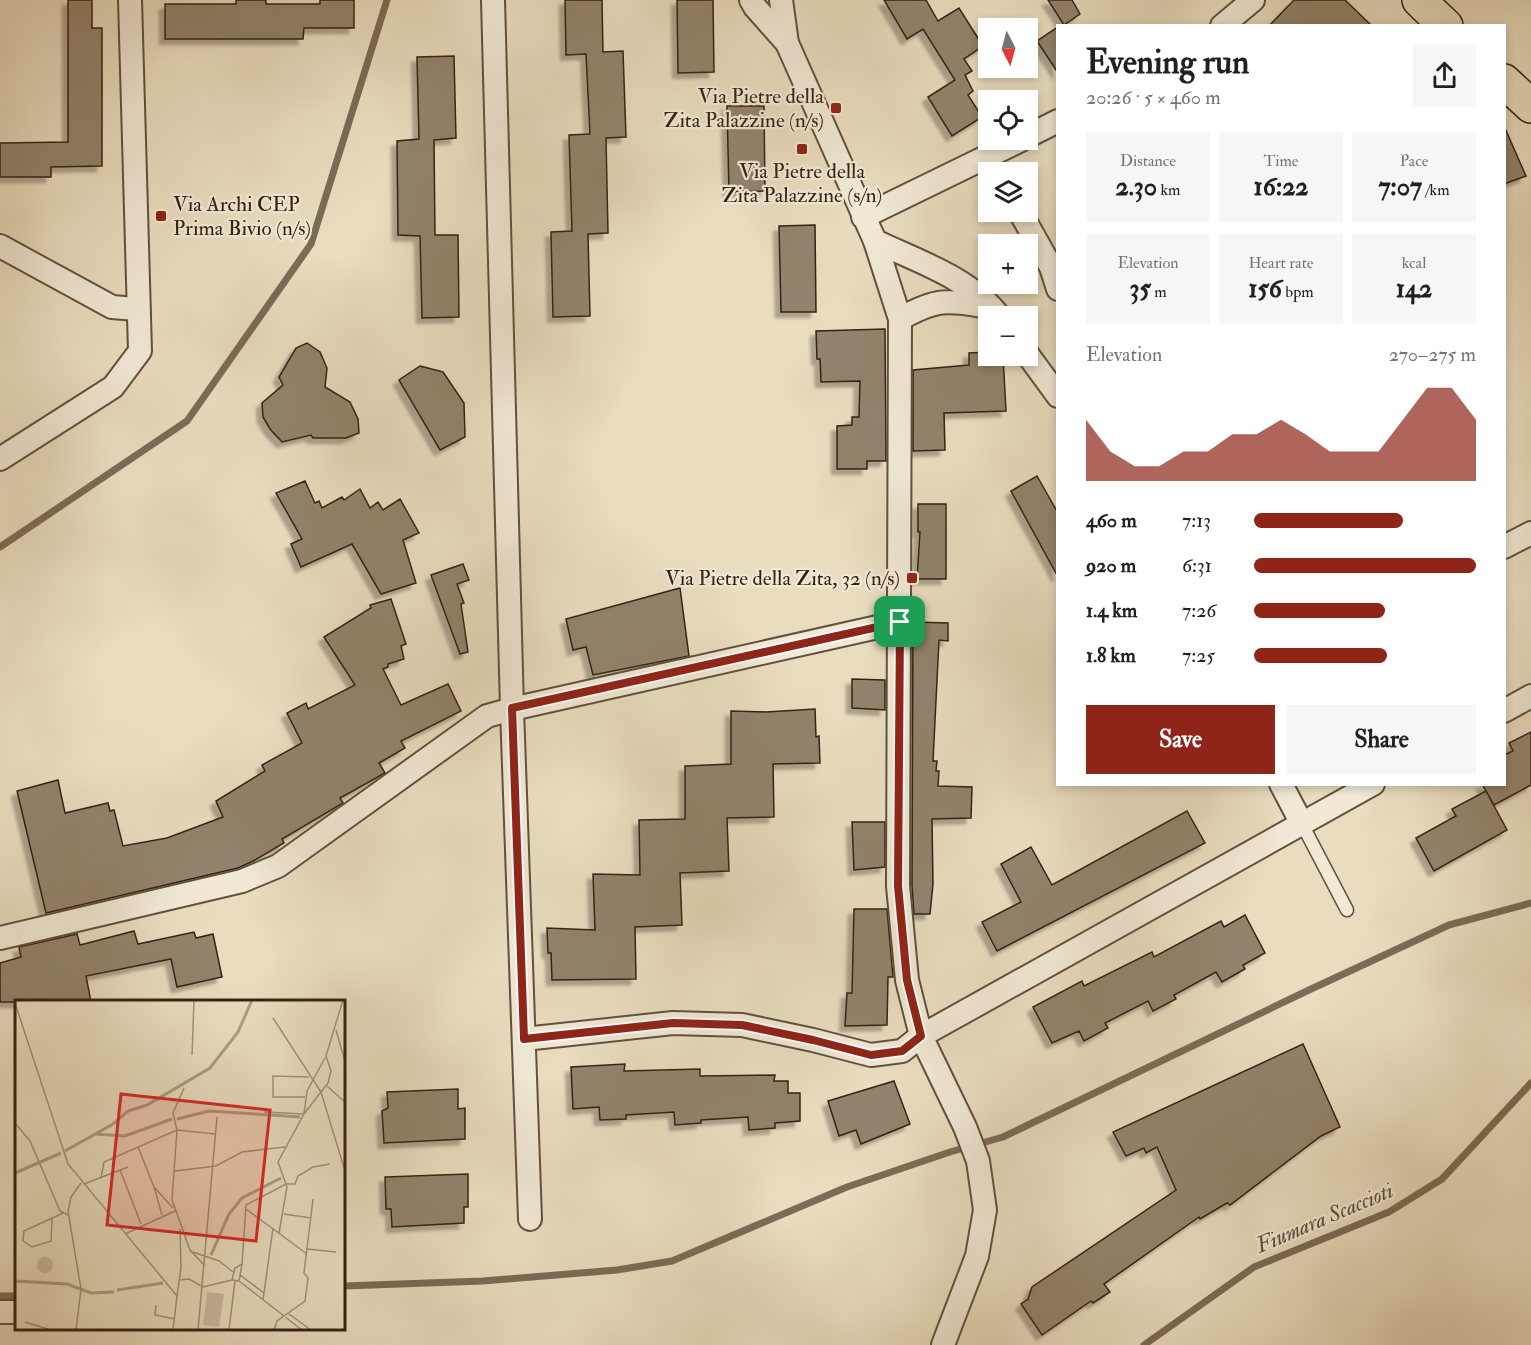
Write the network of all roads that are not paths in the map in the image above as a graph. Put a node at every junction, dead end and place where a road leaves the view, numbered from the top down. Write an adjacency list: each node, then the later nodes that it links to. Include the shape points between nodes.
1 (130, 0): 24 (street)
2 (493, 0): 33 (street)
3 (752, 0): 9 (street)
4 (781, 0): 9 (street)
5 (1253, 0): 7 (street)
6 (1419, 0): 8 (main road)
7 (1224, 24)
8 (1444, 24)
9 (787, 43): 17 (street)
10 (1506, 83): 11 (main road)
11 (1531, 106)
12 (1056, 122): 13 (street)
13 (1038, 131)
14 (1010, 150): 15 (street)
15 (996, 162)
16 (978, 170): 17 (street)
17 (863, 217): 19 (street)
18 (1026, 222): 21 (street)
19 (875, 241): 22 (street, via 959,281); 25 (street)
20 (0, 246): 24 (street, via 112,307)
21 (1056, 283)
22 (989, 306)
23 (978, 307): 25 (street, via 952,300 924,306)
24 (137, 309): 28 (street, via 140,351 113,387)
25 (900, 320): 31 (street)
26 (1036, 366): 27 (street)
27 (1056, 393)
28 (0, 459)
29 (1531, 533): 30 (street)
30 (1506, 546)
31 (900, 622): 33 (street); 40 (street, via 898,886 907,980)
32 (1531, 696): 34 (street)
33 (512, 708): 39 (street, via 488,716 278,866 242,881); 41 (street)
34 (1506, 710)
35 (1282, 786): 37 (street)
36 (1369, 786): 37 (street)
37 (1302, 824): 38 (lane); 40 (street)
38 (1347, 910)
39 (0, 938)
40 (921, 1036): 41 (street, via 902,1051 871,1055 742,1025 673,1023); 43 (street, via 978,1161 985,1210 977,1256)
41 (524, 1039): 42 (street)
42 (530, 1219)
43 (943, 1345)

